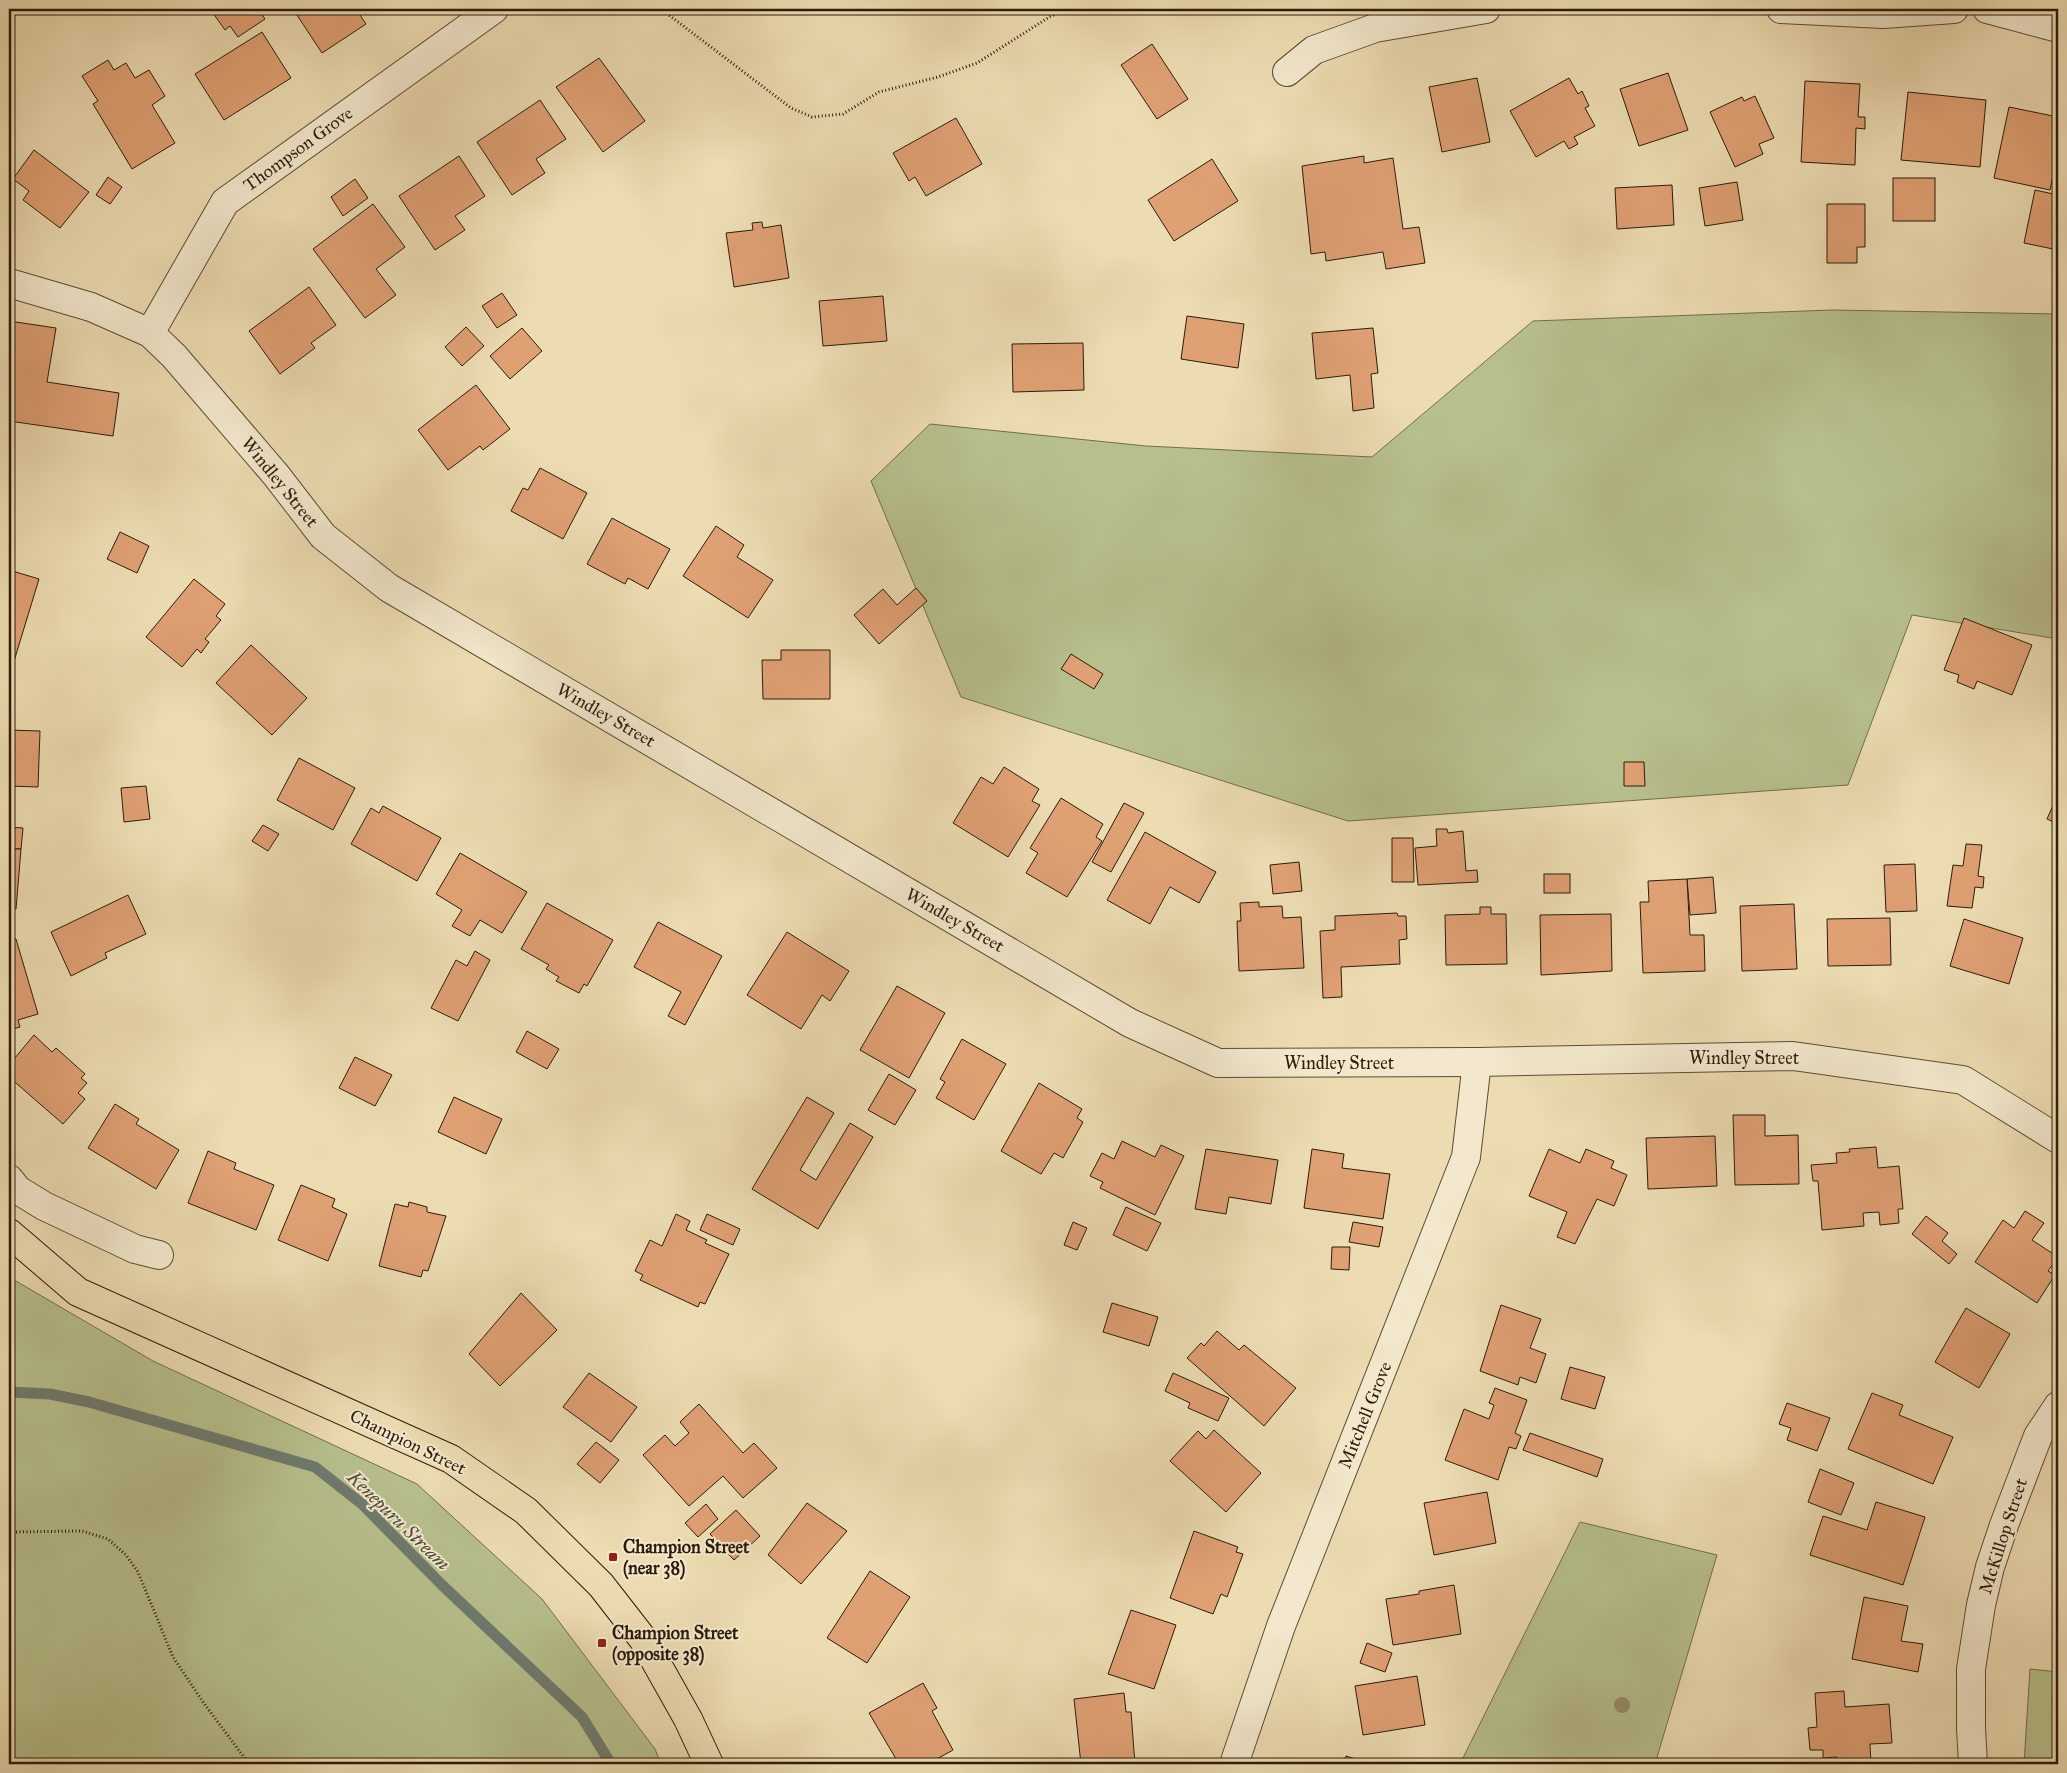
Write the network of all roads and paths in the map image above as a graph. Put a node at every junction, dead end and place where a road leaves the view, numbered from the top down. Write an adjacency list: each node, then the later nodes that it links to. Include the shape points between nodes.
1 (494, 9): 11 (street, Thompson Grove, via 225,202)
2 (661, 9): 3 (path, via 791,108 812,117 842,114 879,92 977,63)
3 (1068, 9)
4 (1486, 9): 9 (street, via 1375,28 1314,50)
5 (1781, 9): 6 (street, via 1883,14)
6 (1954, 9)
7 (1987, 9): 8 (street)
8 (2058, 28)
9 (1287, 72)
10 (9, 283): 11 (street, Windley Street, via 91,307)
11 (150, 333): 12 (street, Windley Street, via 174,356 276,475 323,536 388,588 1130,1023 1218,1063)
12 (1477, 1062): 13 (street, Windley Street, via 1793,1056 1962,1080); 21 (street, Mitchell Grove, via 1466,1157 1281,1626)
13 (2058, 1139)
14 (9, 1179): 16 (street, via 18,1190 44,1206 135,1249)
15 (9, 1233): 20 (main road, Champion Street, via 78,1292 451,1459 526,1511 601,1585 643,1639)
16 (159, 1255)
17 (2058, 1406): 22 (street, McKillop Street, via 2038,1436 1990,1567 1971,1669)
18 (9, 1532): 19 (path, via 82,1531 108,1539 126,1555 138,1572 173,1656)
19 (249, 1764)
20 (709, 1764)
21 (1234, 1764)
22 (1973, 1764)

